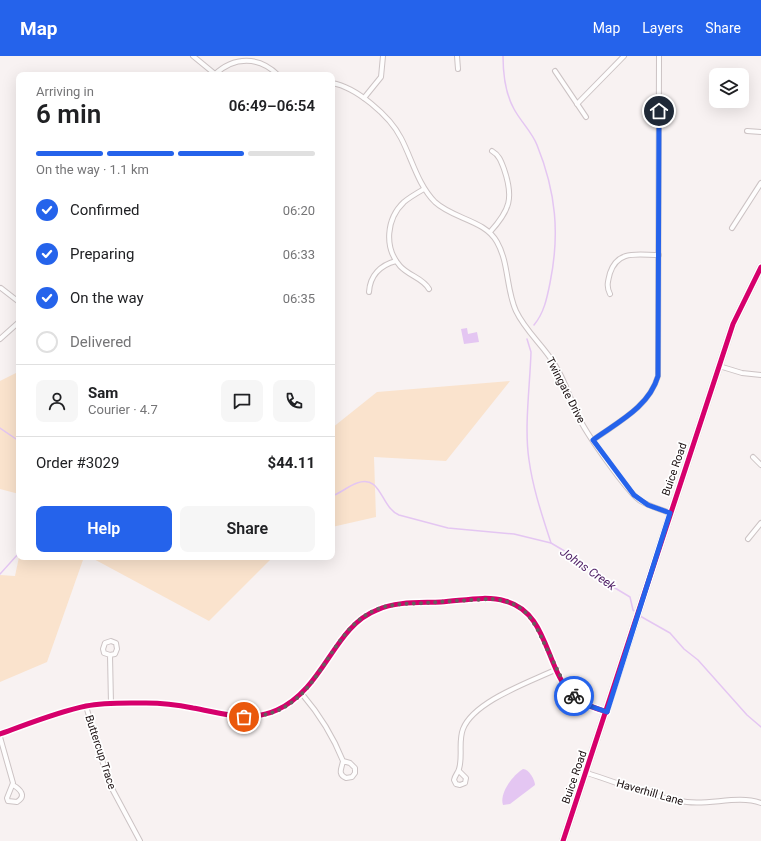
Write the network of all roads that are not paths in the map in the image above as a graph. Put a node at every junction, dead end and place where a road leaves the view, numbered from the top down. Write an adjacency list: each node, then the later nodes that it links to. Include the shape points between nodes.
1 (193, 56): 8 (street)
2 (383, 56): 12 (street, via 381,77)
3 (458, 56): 6 (street)
4 (624, 56): 13 (street)
5 (659, 56): 22 (street)
6 (458, 68)
7 (555, 71): 13 (street)
8 (212, 72)
9 (218, 72): 10 (street, via 229,62 244,57 264,61)
10 (275, 72)
11 (335, 84): 12 (street, via 348,87)
12 (364, 98): 19 (street, via 398,132)
13 (577, 104): 14 (street)
14 (586, 117)
15 (747, 131): 16 (street)
16 (761, 132)
17 (492, 151): 21 (street, via 500,157 510,195 505,213)
18 (761, 183): 20 (street)
19 (424, 189): 21 (street, via 445,211); 23 (street, via 403,202 392,219 389,241)
20 (732, 228)
21 (490, 232): 34 (street, Twingate Drive, via 502,252 516,312 556,366 580,420)
22 (659, 255): 28 (street, via 628,255 618,259 607,283); 34 (street, via 658,368 655,384 641,405)
23 (396, 261): 26 (street, via 424,282); 27 (street, via 385,265 376,273)
24 (761, 267): 32 (street, Buice Road, via 733,324)
25 (1, 288): 29 (street)
26 (429, 289)
27 (369, 292)
28 (610, 294)
29 (16, 300)
30 (16, 325): 31 (street)
31 (0, 339)
32 (719, 366): 33 (street, via 742,373); 37 (street, Buice Road)
33 (761, 375)
34 (593, 440): 37 (street, Twingate Drive, via 634,495 648,505)
35 (753, 457): 36 (street)
36 (761, 465)
37 (670, 513): 45 (street, Buice Road)
38 (761, 523): 39 (street)
39 (748, 539)
40 (110, 655): 43 (street)
41 (557, 669): 42 (street, via 533,620 524,610 512,603 493,599 398,604 376,610 356,622); 45 (street, via 566,687 576,698); 49 (street, via 485,704 473,713 465,724 461,736)
42 (302, 694): 43 (street, via 276,711 247,717 227,716 169,704); 48 (street, via 326,725)
43 (111, 704): 44 (street)
44 (86, 706): 46 (street); 53 (street, Buttercup Trace, via 109,783)
45 (607, 712): 50 (street, Buice Road)
46 (0, 734)
47 (0, 737): 51 (street)
48 (343, 761): 48 (street, via 341,775 346,778 352,777 356,773 355,768)
49 (459, 771)
50 (587, 773): 52 (street, Haverhill Lane, via 678,801 701,803 742,800); 54 (street, Buice Road)
51 (13, 784): 51 (street, via 8,801 17,802 21,800 22,794)
52 (761, 803)
53 (140, 841)
54 (563, 841)

